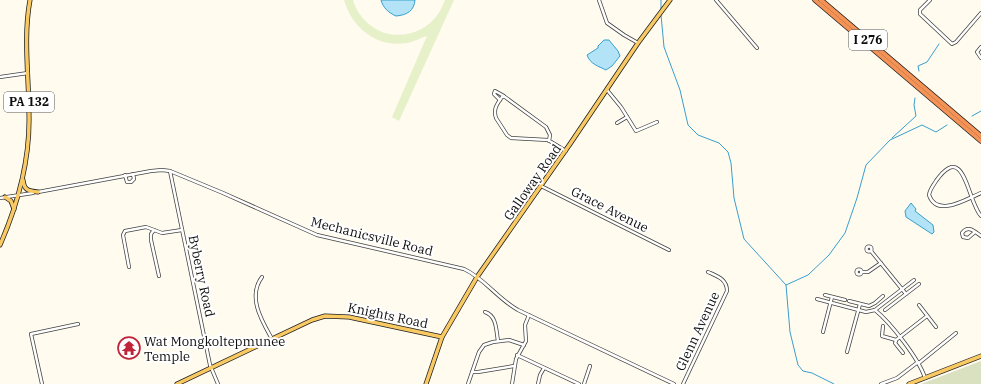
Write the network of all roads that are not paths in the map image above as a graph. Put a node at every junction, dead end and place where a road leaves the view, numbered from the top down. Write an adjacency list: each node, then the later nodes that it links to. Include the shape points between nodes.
1 (30, 0): 13 (main road, PA 132, via 26,37)
2 (599, 0): 9 (street, via 607,23)
3 (670, 0): 9 (main road, Galloway Road)
4 (716, 0): 11 (street)
5 (815, 0): 23 (highway, I 276)
6 (821, 0): 21 (highway, I 276)
7 (930, 0): 8 (street, via 921,8 920,14 952,44)
8 (981, 13)
9 (638, 43): 15 (main road, Galloway Road)
10 (981, 47): 12 (street, via 977,52)
11 (756, 48)
12 (981, 58)
13 (28, 73): 14 (street); 28 (main road, PA 132, via 29,124)
14 (0, 77)
15 (607, 90): 18 (street); 24 (main road, Galloway Road)
16 (504, 96): 17 (street); 17 (street, via 495,91 494,94); 22 (street, via 546,127 550,135)
17 (500, 100): 22 (street, via 495,116 508,136 516,140)
18 (627, 117): 19 (street, via 636,131); 20 (street)
19 (657, 122)
20 (617, 123)
21 (981, 136)
22 (549, 141): 24 (street)
23 (981, 141)
24 (566, 151): 29 (main road, Galloway Road)
25 (170, 171): 26 (street, Mechanicsville Road, via 157,170); 39 (street, Byberry Road); 51 (street, Mechanicsville Road, via 317,235 462,268)
26 (133, 174): 27 (street, Mechanicsville Road); 27 (street, via 134,179 130,182 127,182)
27 (125, 175): 30 (street, Mechanicsville Road)
28 (22, 177): 30 (main road, via 26,189); 32 (main road, PA 132)
29 (541, 186): 43 (street, Grace Avenue); 51 (main road, Galloway Road)
30 (38, 192): 32 (street, Mechanicsville Road)
31 (981, 193): 33 (street)
32 (18, 195): 35 (street, Mechanicsville Road); 36 (main road, PA 132)
33 (972, 197): 33 (street, via 963,173 952,167 943,172 929,195 936,205 942,207); 37 (street)
34 (0, 198): 35 (street, Mechanicsville Road)
35 (5, 198): 36 (main road, via 11,201)
36 (14, 209): 42 (main road, PA 132)
37 (981, 216)
38 (154, 230): 39 (street, via 162,233); 46 (street, via 146,227 124,232 122,235); 49 (street, via 151,240)
39 (182, 230): 89 (street, Byberry Road)
40 (975, 232): 40 (street, via 968,238 963,237 962,233 967,229); 41 (street)
41 (981, 236)
42 (0, 245)
43 (669, 250)
44 (871, 251): 45 (street)
45 (881, 263): 48 (street, via 870,271); 54 (street)
46 (129, 267)
47 (708, 272): 105 (street, Glenn Avenue, via 722,279 727,291)
48 (861, 272)
49 (159, 276)
50 (262, 277): 78 (street, via 258,283 256,298 258,313)
51 (477, 277): 69 (street, Mechanicsville Road, via 510,305); 76 (main road, Galloway Road)
52 (914, 280): 54 (street)
53 (919, 284): 55 (street)
54 (902, 290): 55 (street); 66 (street)
55 (906, 294): 67 (street)
56 (825, 295): 58 (street)
57 (883, 296): 63 (street, via 872,305)
58 (832, 297): 60 (street); 62 (street)
59 (817, 300): 62 (street)
60 (845, 300)
61 (849, 301): 63 (street)
62 (831, 302): 65 (street); 74 (street)
63 (860, 304): 65 (street)
64 (919, 305): 70 (street)
65 (859, 310): 66 (street); 82 (street)
66 (876, 310): 77 (street)
67 (885, 310)
68 (485, 312): 80 (street, via 494,319)
69 (529, 315): 81 (street, via 525,325); 104 (street, Mechanicsville Road)
70 (927, 316): 73 (street); 77 (street)
71 (78, 324): 94 (street, via 31,334)
72 (883, 326): 79 (street, via 882,336)
73 (936, 327)
74 (823, 332)
75 (956, 333): 86 (street)
76 (442, 337): 78 (main road, Knights Road, via 336,315 312,320); 97 (main road, Galloway Road)
77 (900, 338): 79 (street); 86 (street)
78 (272, 339): 89 (main road, Knights Road)
79 (896, 340): 83 (street, via 895,343)
80 (498, 341): 81 (street, via 513,340); 91 (street, via 482,347)
81 (524, 345): 84 (street)
82 (847, 352)
83 (903, 353)
84 (517, 355): 87 (street); 90 (street)
85 (981, 356): 92 (main road)
86 (918, 362): 92 (street); 106 (street, via 897,378)
87 (514, 366): 91 (street); 99 (street)
88 (590, 366): 103 (street)
89 (211, 368): 95 (main road, Knights Road); 96 (street, Byberry Road)
90 (544, 368): 93 (street); 100 (street)
91 (472, 372): 98 (street)
92 (925, 378): 107 (main road)
93 (571, 380): 101 (street); 102 (street)
94 (42, 384)
95 (177, 384)
96 (218, 384)
97 (426, 384)
98 (468, 384)
99 (512, 384)
100 (538, 384)
101 (569, 384)
102 (579, 384)
103 (584, 384)
104 (674, 384)
105 (683, 384)
106 (881, 384)
107 (909, 384)

